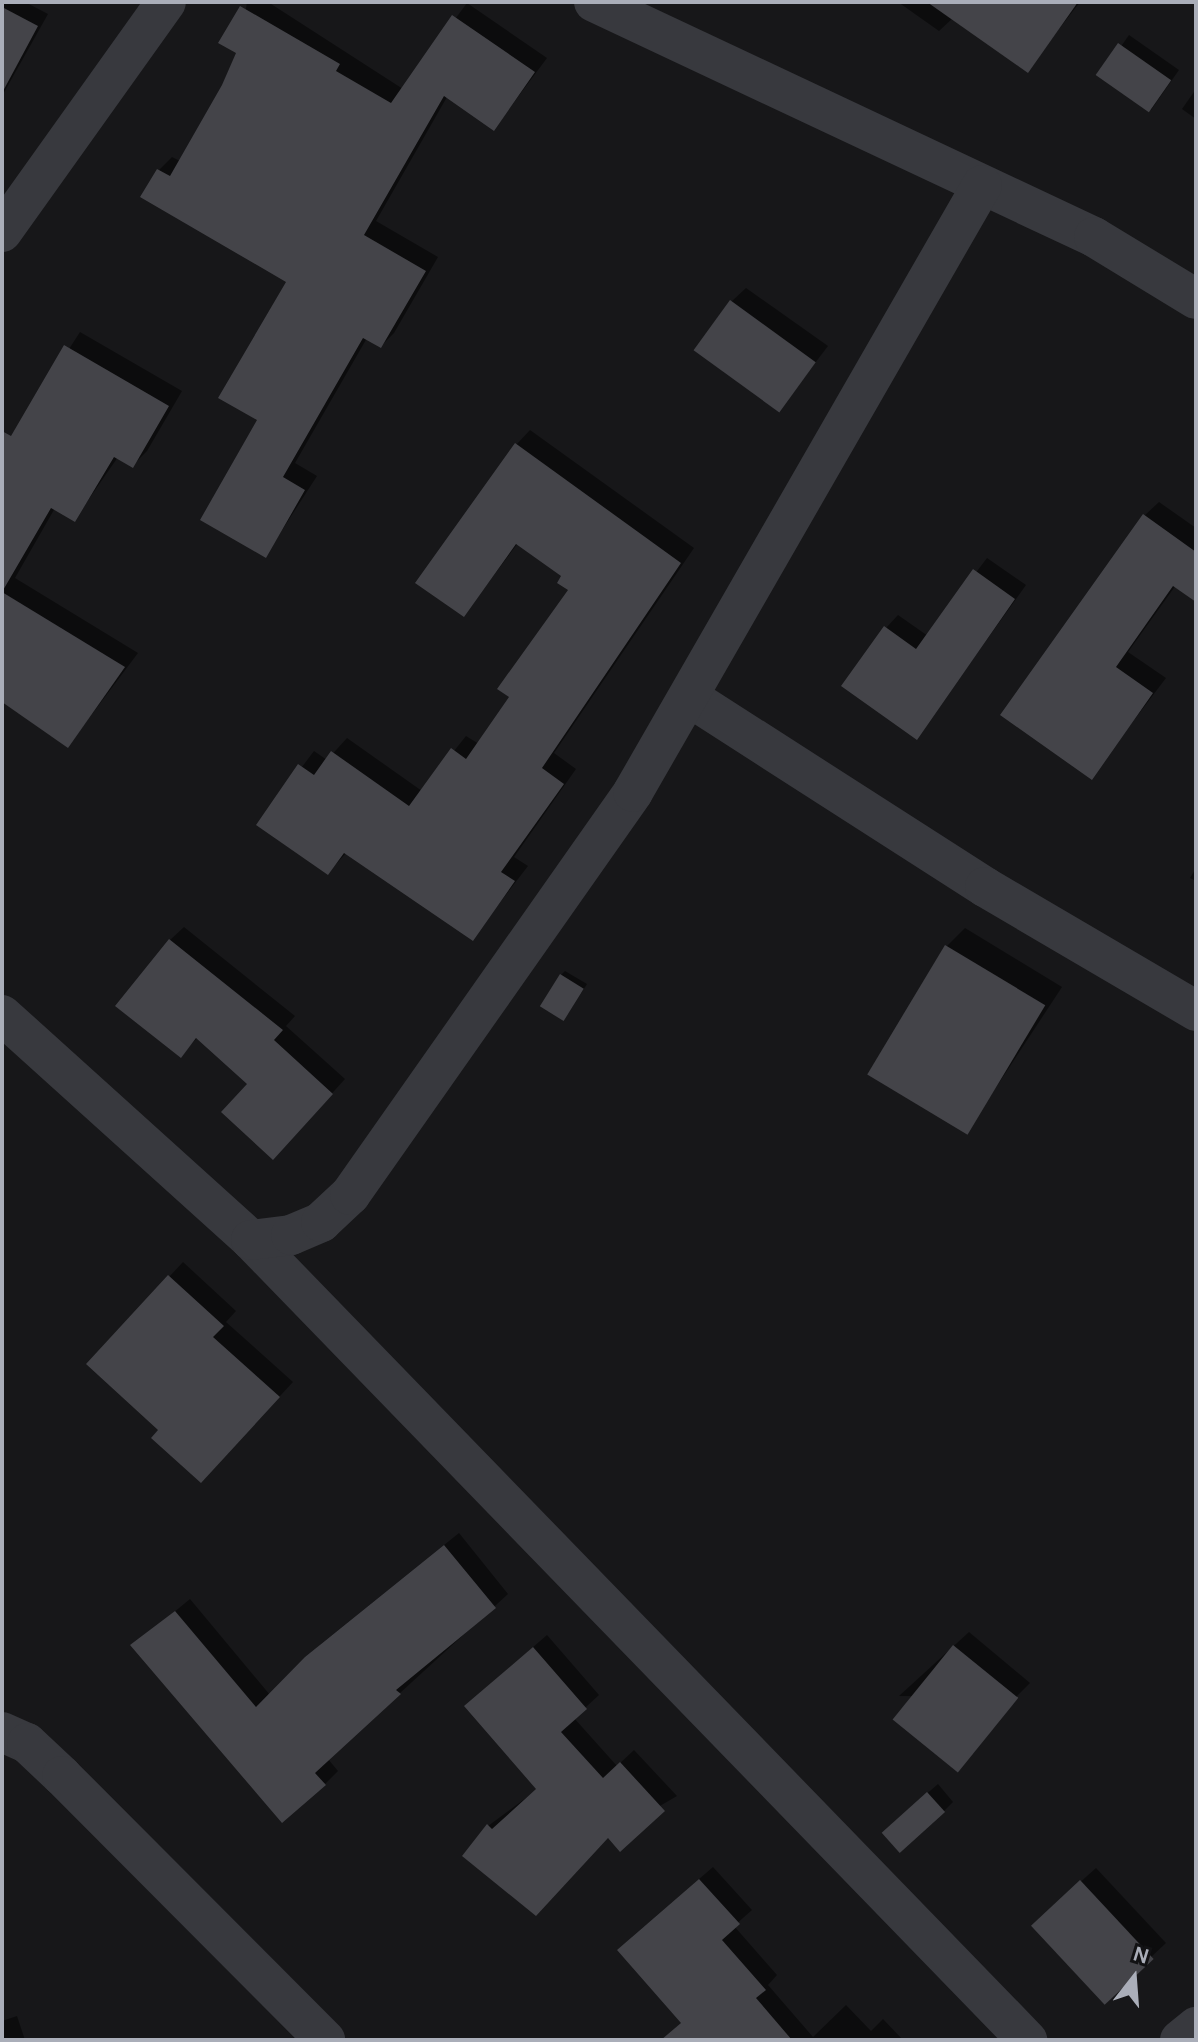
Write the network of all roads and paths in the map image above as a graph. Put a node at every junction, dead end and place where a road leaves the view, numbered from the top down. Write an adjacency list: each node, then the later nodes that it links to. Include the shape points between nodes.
1 (166, 2): 4 (street)
2 (594, 2): 3 (street)
3 (982, 185): 5 (street, via 1094,237); 6 (street)
4 (2, 232)
5 (1196, 299)
6 (689, 697): 7 (street, via 985,887); 9 (street, via 633,792 350,1195 321,1222)
7 (1196, 1011)
8 (2, 1015): 9 (street)
9 (251, 1240): 13 (street)
10 (2, 1732): 12 (street, via 27,1743 62,1776)
11 (1196, 2027): 14 (street)
12 (325, 2040)
13 (1027, 2040)
14 (1180, 2040)

